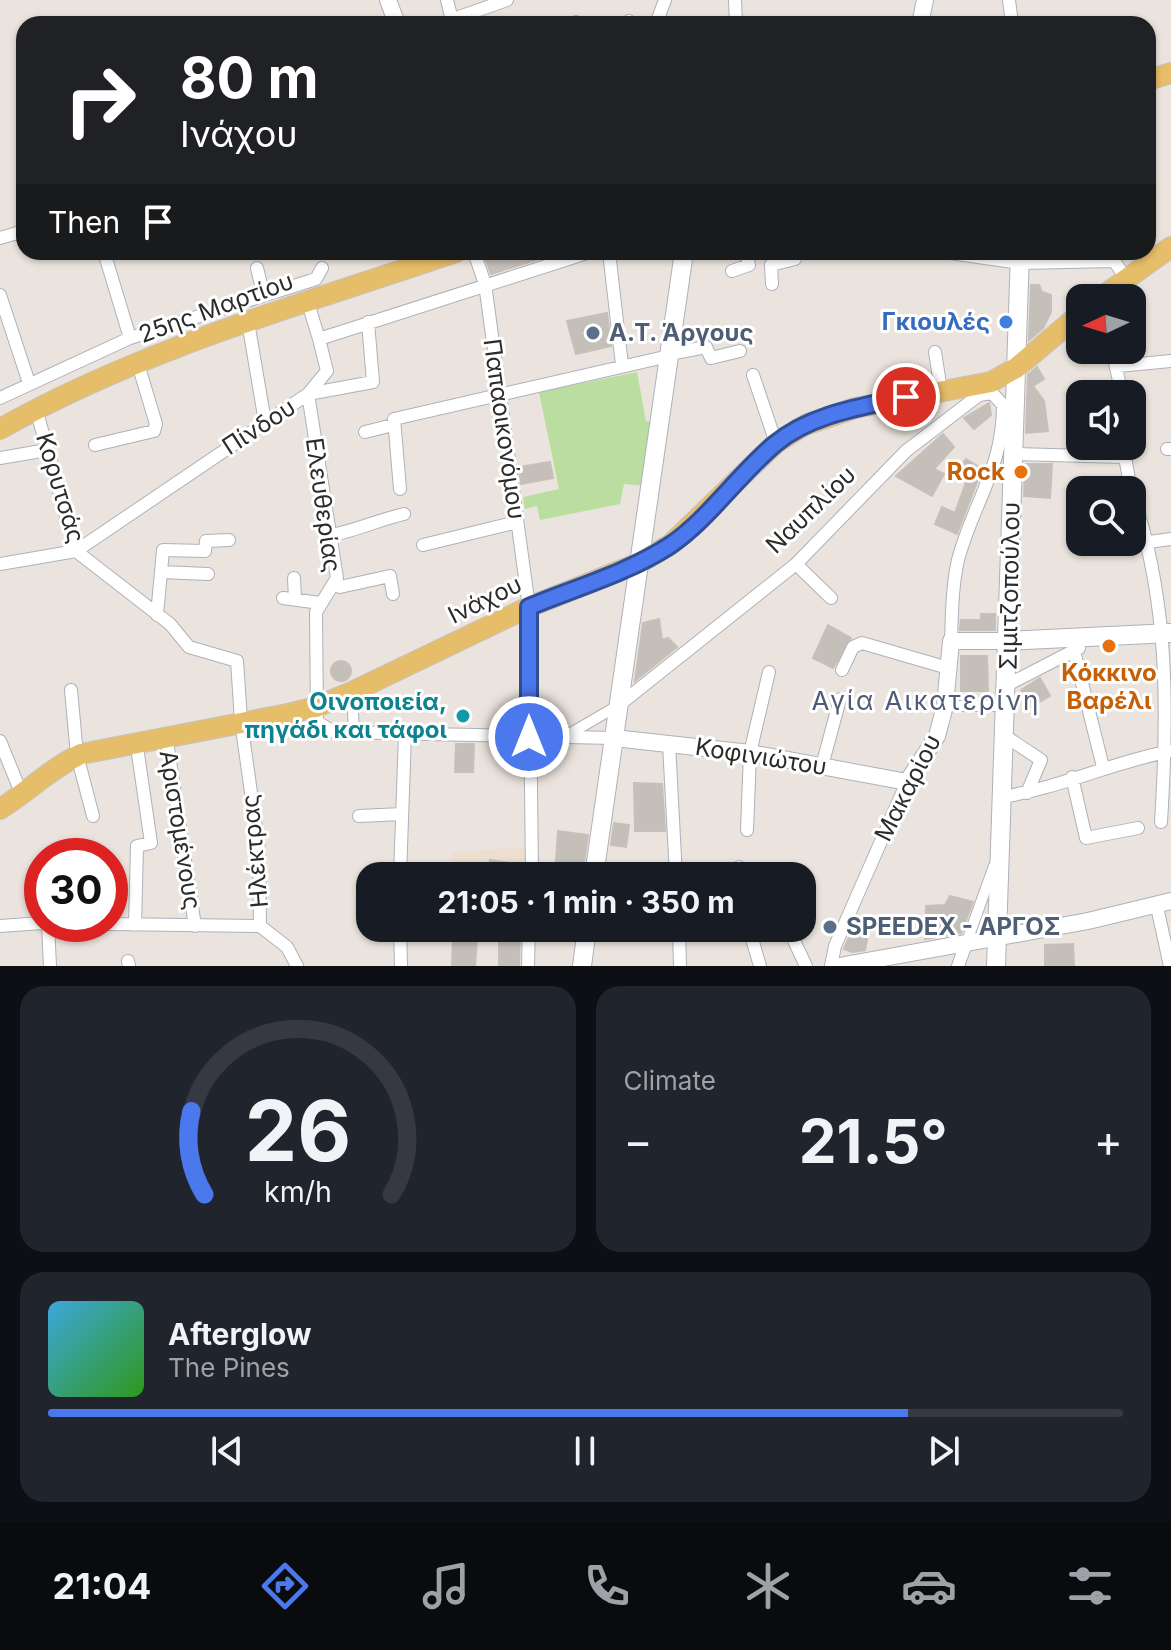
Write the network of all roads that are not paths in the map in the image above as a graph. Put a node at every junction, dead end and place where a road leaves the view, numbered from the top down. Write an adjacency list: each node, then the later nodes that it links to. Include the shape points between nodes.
1 (507, 0): 2 (street)
2 (462, 16)
3 (106, 260): 27 (street)
4 (433, 260): 23 (main road, 25ης Μαρτίου)
5 (477, 260): 18 (street, Παπαοικονόμου)
6 (564, 260): 18 (street)
7 (610, 260): 34 (street)
8 (683, 260): 31 (main road)
9 (748, 260): 16 (street, via 749,265)
10 (791, 260): 19 (street, via 771,265)
11 (1020, 260): 36 (main road, Σιμιτζοπούλου)
12 (1090, 260): 17 (street, via 1114,261)
13 (1152, 260): 17 (main road)
14 (257, 268): 21 (street)
15 (322, 268): 21 (street, via 316,279)
16 (732, 271)
17 (1126, 278): 20 (main road)
18 (485, 284): 25 (street); 43 (street, Παπαοικονόμου)
19 (772, 284)
20 (1118, 284)
21 (263, 293): 27 (street)
22 (0, 295): 39 (street)
23 (308, 303): 24 (main road, 25ης Μαρτίου); 28 (street)
24 (248, 322): 33 (main road, 25ης Μαρτίου); 47 (street)
25 (368, 322): 28 (street); 42 (street, via 373,382)
26 (1066, 326): 36 (main road)
27 (130, 338): 39 (street)
28 (319, 339): 42 (street, Πίνδου, via 327,371)
29 (740, 351): 31 (street, via 711,358 706,347)
30 (935, 352): 41 (street)
31 (669, 355): 34 (street); 67 (main road)
32 (1171, 361): 35 (street)
33 (138, 364): 45 (main road, 25ης Μαρτίου); 52 (street, via 154,431)
34 (622, 365): 43 (street)
35 (1118, 366): 38 (street)
36 (1016, 368): 40 (main road, via 991,382); 56 (main road, Σιμιτζοπούλου)
37 (753, 375): 51 (street)
38 (1120, 380)
39 (29, 383): 44 (street)
40 (964, 386): 41 (main road, Ινάχου); 46 (street)
41 (941, 390): 51 (main road, Ινάχου, via 829,415)
42 (308, 394): 47 (street, Πίνδου); 61 (street, Ελευθερίας)
43 (498, 394): 48 (street, via 400,417); 59 (street, Παπαοικονόμου)
44 (0, 398)
45 (36, 409): 49 (main road, 25ης Μαρτίου); 53 (street, Κορυτσάς)
46 (957, 411): 56 (street, Μακαρίου, via 988,392 1001,399); 68 (street, Ναυπλίου, via 906,451)
47 (265, 422): 66 (street, Πίνδου)
48 (393, 425): 50 (street); 57 (street)
49 (0, 429)
50 (365, 432)
51 (776, 443): 67 (main road, Ινάχου, via 671,544)
52 (95, 445)
53 (47, 450): 55 (street); 66 (street, Κορυτσάς)
54 (1066, 457): 56 (street)
55 (0, 458)
56 (1007, 462): 81 (street, Μακαρίου, via 959,558); 82 (main road, Σιμιτζοπούλου)
57 (400, 489)
58 (404, 514): 61 (street)
59 (517, 522): 65 (street); 77 (street, Παπαοικονόμου)
60 (1146, 534): 64 (street)
61 (332, 535): 73 (street, Ελευθερίας, via 337,578)
62 (1171, 539): 64 (street)
63 (229, 540): 70 (street, via 206,541 205,551 163,550)
64 (1149, 542): 79 (street)
65 (423, 545)
66 (76, 551): 69 (street, Πίνδου); 78 (street, Κορυτσάς)
67 (639, 563): 77 (main road, Ινάχου); 91 (main road)
68 (796, 564): 75 (street); 91 (street, Ναυπλίου)
69 (1, 565)
70 (161, 572): 71 (street); 78 (street)
71 (208, 574)
72 (294, 578): 76 (street, via 289,598)
73 (333, 585): 74 (street, via 390,576); 76 (street, Ελευθερίας)
74 (393, 594)
75 (831, 598)
76 (320, 603): 94 (street, Ελευθερίας)
77 (529, 607): 89 (main road, Ινάχου); 100 (street, Παπαοικονόμου)
78 (157, 615): 95 (street, Κορυτσάς, via 189,647 237,661)
79 (1168, 634): 80 (main road); 106 (street)
80 (1093, 639): 82 (main road); 83 (street)
81 (951, 641): 82 (street); 84 (street, Μακαρίου)
82 (1008, 641): 87 (main road, Σιμιτζοπούλου)
83 (1074, 651): 87 (street); 110 (street)
84 (948, 668): 85 (street, via 862,643 853,647); 92 (street, Μακαρίου)
85 (842, 670)
86 (769, 672): 107 (street)
87 (1007, 685): 93 (main road, Σιμιτζοπούλου)
88 (71, 690): 108 (street)
89 (352, 692): 94 (main road, Ινάχου); 96 (street)
90 (840, 699): 109 (street)
91 (619, 705): 101 (street, Ναυπλίου); 102 (main road)
92 (945, 706): 93 (street); 112 (street, Μακαρίου, via 937,736)
93 (1006, 706): 99 (main road, Σιμιτζοπούλου)
94 (316, 707): 95 (main road, Ινάχου); 96 (street, via 323,729)
95 (241, 721): 98 (main road, Ινάχου); 134 (street, Ηλέκτρας, via 259,850)
96 (354, 733): 97 (street)
97 (405, 734): 100 (street); 117 (street)
98 (166, 735): 103 (main road, Ινάχου); 133 (street, Αριστομένους)
99 (1005, 736): 113 (street, via 1041,760); 115 (main road, Σιμιτζοπούλου)
100 (529, 737): 101 (street); 125 (street, Παπαοικονόμου)
101 (562, 738): 102 (street)
102 (614, 738): 105 (street, Κοφινιώτου); 126 (main road)
103 (136, 740): 108 (main road, Ινάχου); 131 (street, via 151,843 137,846)
104 (0, 741): 114 (street)
105 (669, 744): 107 (street, Κοφινιώτου); 127 (street)
106 (1168, 752): 110 (street); 120 (street)
107 (750, 753): 109 (street, Κοφινιώτου); 122 (street)
108 (77, 755): 114 (main road, Ινάχου); 118 (street)
109 (822, 766): 112 (street, Κοφινιώτου)
110 (1103, 767): 111 (street)
111 (1072, 777): 113 (street); 121 (street, via 1086,838)
112 (907, 782): 152 (street, Μακαρίου)
113 (1027, 793): 115 (street)
114 (22, 795): 116 (main road, Ινάχου)
115 (1002, 797): 123 (main road, Σιμιτζοπούλου)
116 (0, 809)
117 (402, 814): 119 (street); 124 (street)
118 (93, 816)
119 (359, 816)
120 (1161, 822)
121 (1138, 828)
122 (747, 830)
123 (999, 853): 135 (main road, Σιμιτζοπούλου); 136 (street, Σιμιτζοπούλου)
124 (400, 862)
125 (532, 862)
126 (596, 862)
127 (675, 862)
128 (1164, 904): 135 (street); 156 (street)
129 (24, 924): 132 (street)
130 (128, 925): 131 (street)
131 (135, 925): 133 (street)
132 (0, 926)
133 (195, 926): 134 (street)
134 (260, 926): 145 (street, Ηλέκτρας, via 287,947)
135 (997, 935): 136 (street); 155 (main road, Σιμιτζοπούλου)
136 (967, 941): 153 (street); 154 (street)
137 (49, 942): 144 (street)
138 (400, 942): 146 (street)
139 (529, 942): 147 (street)
140 (585, 942): 148 (main road)
141 (678, 942): 149 (street)
142 (751, 942): 150 (street)
143 (795, 942): 151 (street)
144 (50, 966)
145 (297, 966)
146 (401, 966)
147 (528, 966)
148 (582, 966)
149 (680, 966)
150 (760, 966)
151 (806, 966)
152 (831, 966)
153 (839, 966)
154 (958, 966)
155 (996, 966)
156 (1170, 966)

